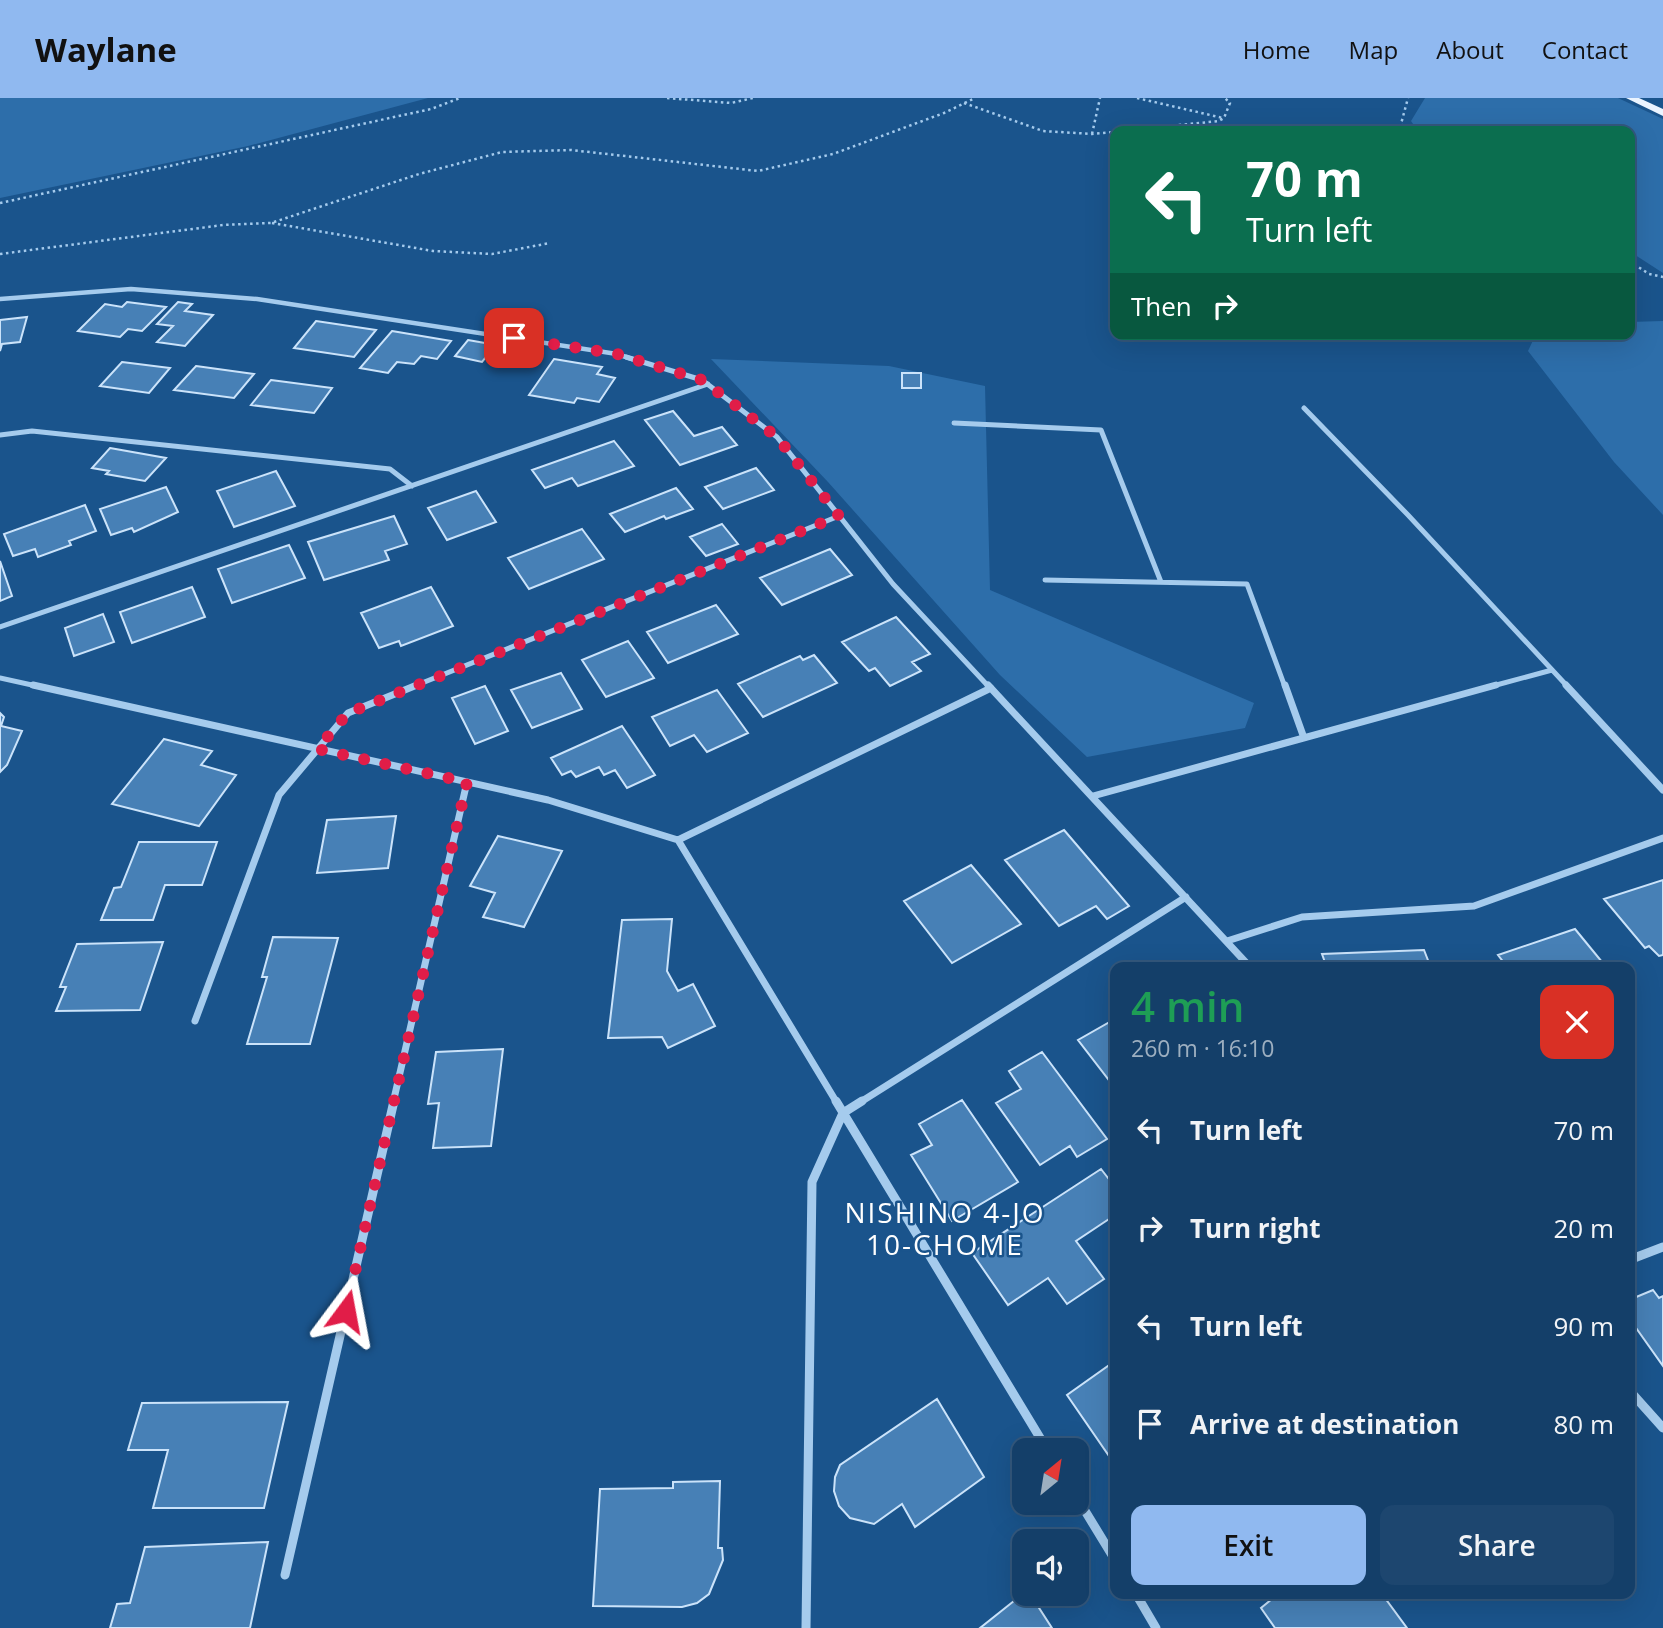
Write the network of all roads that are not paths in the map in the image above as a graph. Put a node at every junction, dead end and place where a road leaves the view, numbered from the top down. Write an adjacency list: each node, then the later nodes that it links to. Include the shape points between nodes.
1 (1631, 98): 2 (main road)
2 (1663, 113)
3 (0, 299): 4 (street, via 131,289 257,299 617,354)
4 (708, 384): 8 (street); 9 (street, via 777,437)
5 (1304, 408): 13 (street)
6 (954, 424): 11 (street, via 1101,430)
7 (0, 435): 8 (street, via 32,431 390,469)
8 (412, 486): 12 (street)
9 (839, 516): 15 (street, via 893,584); 17 (street, via 348,713)
10 (1045, 580): 11 (street)
11 (1161, 582): 16 (street, via 1247,584)
12 (0, 627)
13 (1552, 670): 16 (street); 19 (street)
14 (0, 678): 17 (street)
15 (991, 688): 20 (street); 22 (street)
16 (1304, 738): 20 (street)
17 (317, 749): 18 (street); 26 (street, via 279,795)
18 (467, 782): 22 (street, via 548,800); 35 (street)
19 (1663, 790)
20 (1093, 796): 23 (street)
21 (1663, 838): 24 (street, via 1474,906 1302,917)
22 (678, 840): 27 (street)
23 (1186, 897): 24 (street); 27 (street)
24 (1227, 941): 25 (street)
25 (1246, 962)
26 (195, 1021)
27 (843, 1113): 32 (street); 37 (street, via 812,1182)
28 (1663, 1247): 29 (street)
29 (1635, 1258)
30 (1635, 1397): 31 (street)
31 (1663, 1428)
32 (1040, 1438)
33 (1088, 1516): 34 (street)
34 (1110, 1552)
35 (285, 1575)
36 (1139, 1599): 38 (street)
37 (806, 1628)
38 (1156, 1628)

